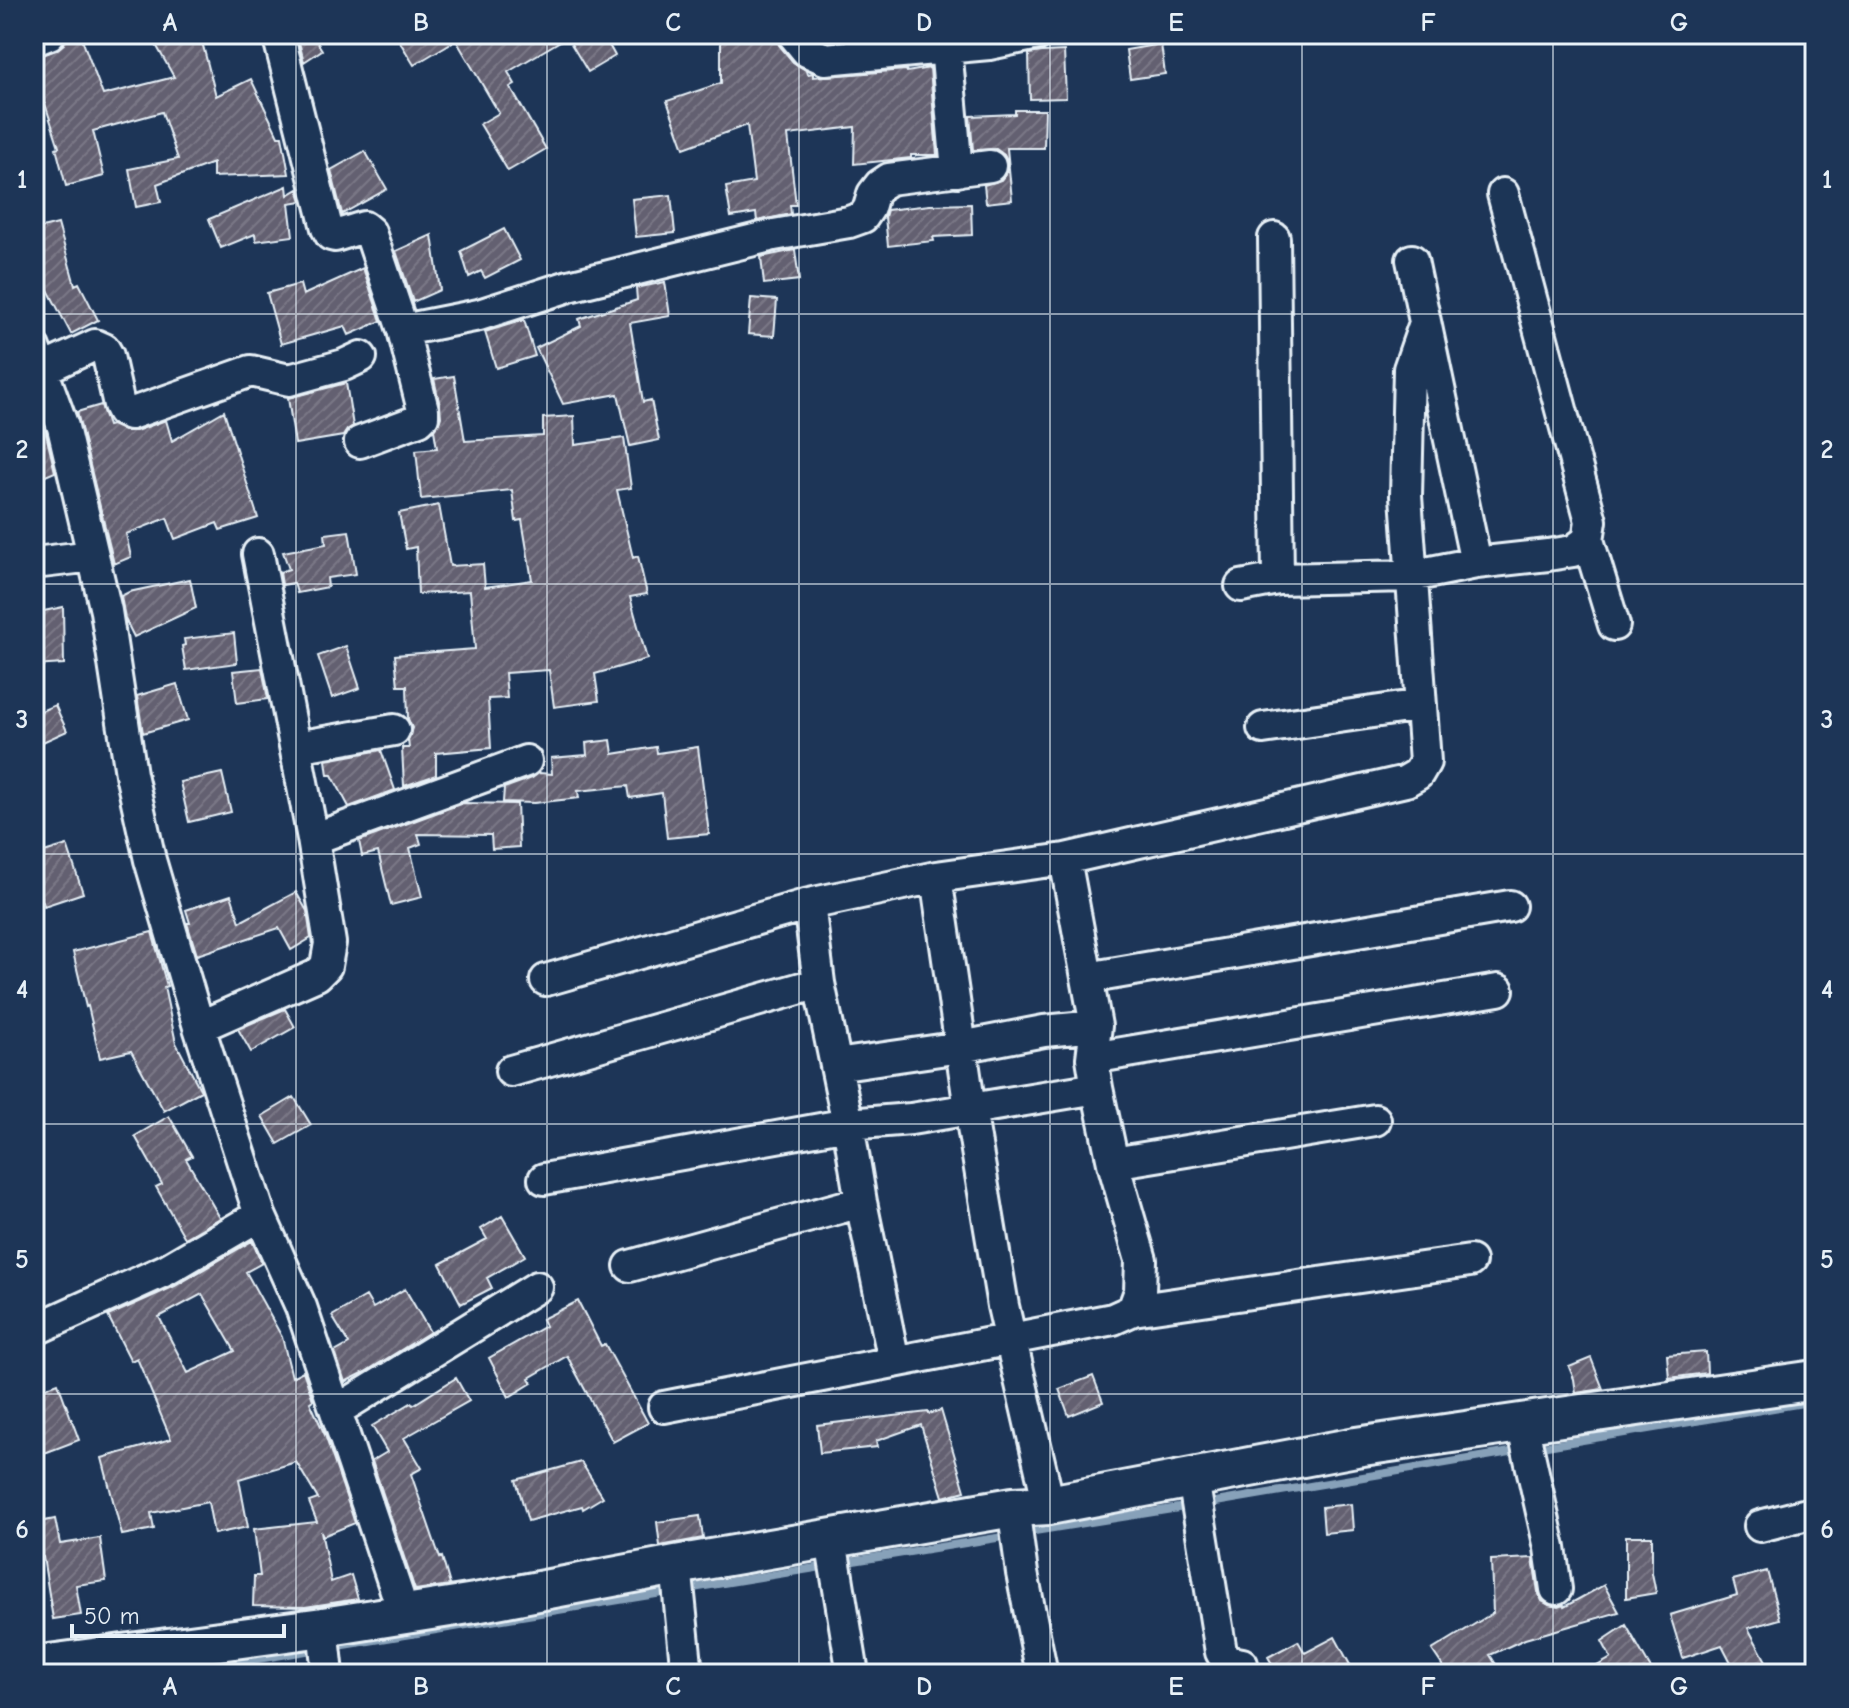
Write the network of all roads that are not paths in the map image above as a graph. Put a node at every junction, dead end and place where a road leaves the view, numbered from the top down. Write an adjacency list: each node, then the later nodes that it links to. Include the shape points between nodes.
1 (49, 34): 6 (street)
2 (278, 34): 14 (street, via 327,228 335,236 364,227 370,232)
3 (793, 34): 7 (street, via 807,51 825,59)
4 (1038, 34): 5 (street)
5 (988, 39): 7 (street)
6 (34, 40)
7 (946, 47): 9 (street)
8 (990, 166): 9 (street)
9 (957, 171): 14 (street, via 889,179 873,194 863,217 849,222 759,239 569,286 479,315)
10 (1503, 194): 18 (street, via 1591,521)
11 (1274, 238): 24 (street)
12 (1412, 260): 13 (street)
13 (1425, 323): 22 (street); 23 (street, via 1409,369 1406,496)
14 (403, 330): 17 (street, via 423,416)
15 (361, 357): 16 (street, via 289,380 245,372 130,414 119,405 104,349 95,345)
16 (38, 359): 20 (street, via 63,427)
17 (360, 442)
18 (1588, 540): 22 (street, via 1573,551); 26 (street)
19 (258, 554): 30 (street)
20 (93, 556): 21 (street); 42 (street, via 150,860)
21 (34, 563)
22 (1476, 563): 23 (street)
23 (1411, 576): 24 (street); 27 (street)
24 (1278, 579): 25 (street)
25 (1241, 586)
26 (1614, 625)
27 (1421, 705): 28 (street); 33 (street, via 1425,762 1406,781)
28 (1263, 728)
29 (394, 730): 30 (street)
30 (296, 747): 32 (street)
31 (526, 761): 32 (street)
32 (313, 839): 42 (street, via 330,943 326,966 317,975)
33 (1065, 859): 34 (street); 37 (street)
34 (936, 877): 35 (street); 43 (street)
35 (809, 904): 38 (street); 39 (street)
36 (1510, 906): 37 (street)
37 (1087, 978): 41 (street)
38 (546, 980)
39 (819, 983): 45 (street); 46 (street)
40 (1498, 990): 44 (street)
41 (1096, 1026): 43 (street); 44 (street)
42 (199, 1027): 54 (street)
43 (961, 1047): 45 (street); 48 (street)
44 (1092, 1058): 47 (street)
45 (836, 1065): 50 (street)
46 (511, 1071)
47 (1097, 1088): 48 (street); 51 (street)
48 (970, 1109): 50 (street); 60 (street)
49 (1375, 1120): 51 (street)
50 (848, 1124): 52 (street); 53 (street)
51 (1113, 1163): 58 (street, via 1141,1260)
52 (544, 1179)
53 (861, 1202): 56 (street); 61 (street)
54 (260, 1215): 59 (street, via 166,1270); 64 (street, via 301,1307)
55 (1470, 1261): 58 (street)
56 (630, 1266)
57 (537, 1287): 64 (street)
58 (1133, 1310): 60 (street, via 1113,1319)
59 (34, 1330)
60 (1011, 1338): 61 (street); 67 (street)
61 (894, 1361): 63 (street)
62 (1815, 1380): 65 (street)
63 (664, 1407)
64 (336, 1411): 73 (street)
65 (1526, 1441): 66 (street, via 1356,1447); 72 (street)
66 (1197, 1499): 67 (street); 75 (street, via 1221,1652 1226,1661)
67 (1025, 1512): 70 (street); 80 (street, via 1022,1573)
68 (1815, 1512): 69 (street)
69 (1760, 1526)
70 (834, 1562): 71 (street); 79 (street)
71 (679, 1587): 73 (street, via 490,1600); 78 (street)
72 (1556, 1589)
73 (404, 1614): 74 (street)
74 (326, 1653): 76 (street)
75 (1242, 1664)
76 (135, 1665): 77 (street)
77 (34, 1666)
78 (687, 1674)
79 (853, 1674)
80 (1042, 1674)

